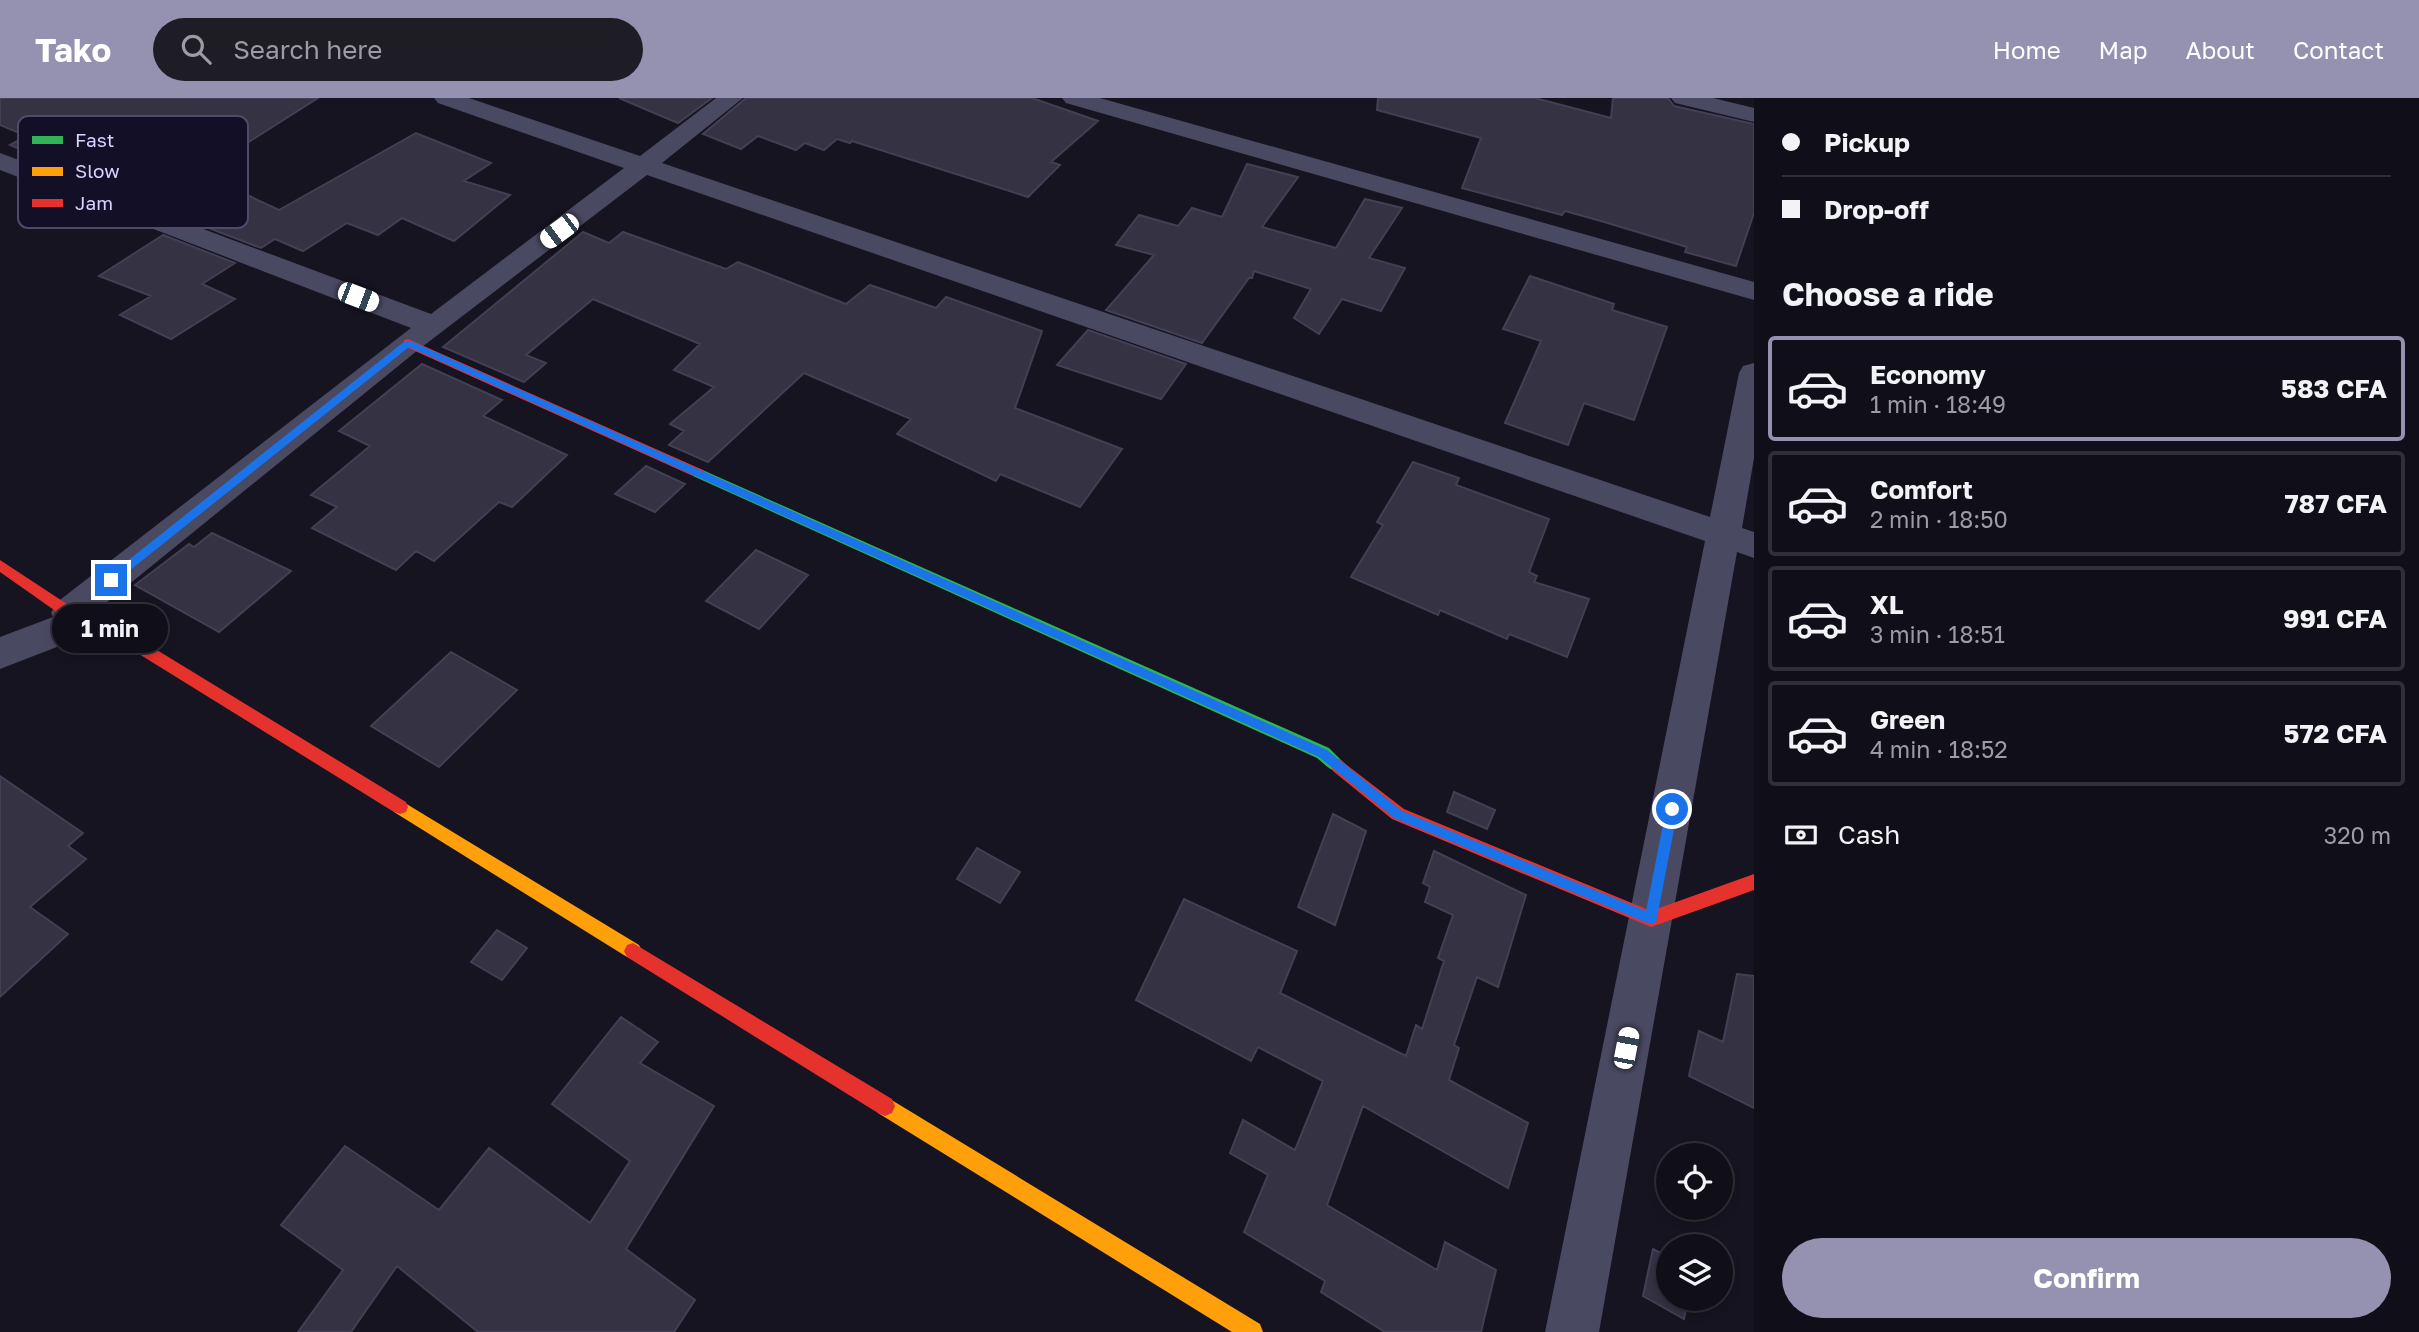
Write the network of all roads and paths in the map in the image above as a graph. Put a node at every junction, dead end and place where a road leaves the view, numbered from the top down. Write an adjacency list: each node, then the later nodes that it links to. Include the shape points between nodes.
1 (446, 98): 7 (street)
2 (731, 98): 7 (street)
3 (1074, 98): 10 (street)
4 (1683, 98): 5 (street)
5 (1754, 115)
6 (0, 161): 8 (street)
7 (642, 167): 11 (street); 14 (street)
8 (18, 168)
9 (176, 228): 11 (street)
10 (1754, 291)
11 (434, 326): 12 (street)
12 (408, 343): 16 (street); 19 (street, via 1323,753 1398,814)
13 (1754, 373): 14 (street)
14 (1739, 540): 19 (street)
15 (0, 565): 16 (street)
16 (81, 616): 17 (street); 20 (street)
17 (0, 654)
18 (1754, 882): 19 (street)
19 (1651, 919): 21 (street)
20 (1252, 1332)
21 (1572, 1332)

